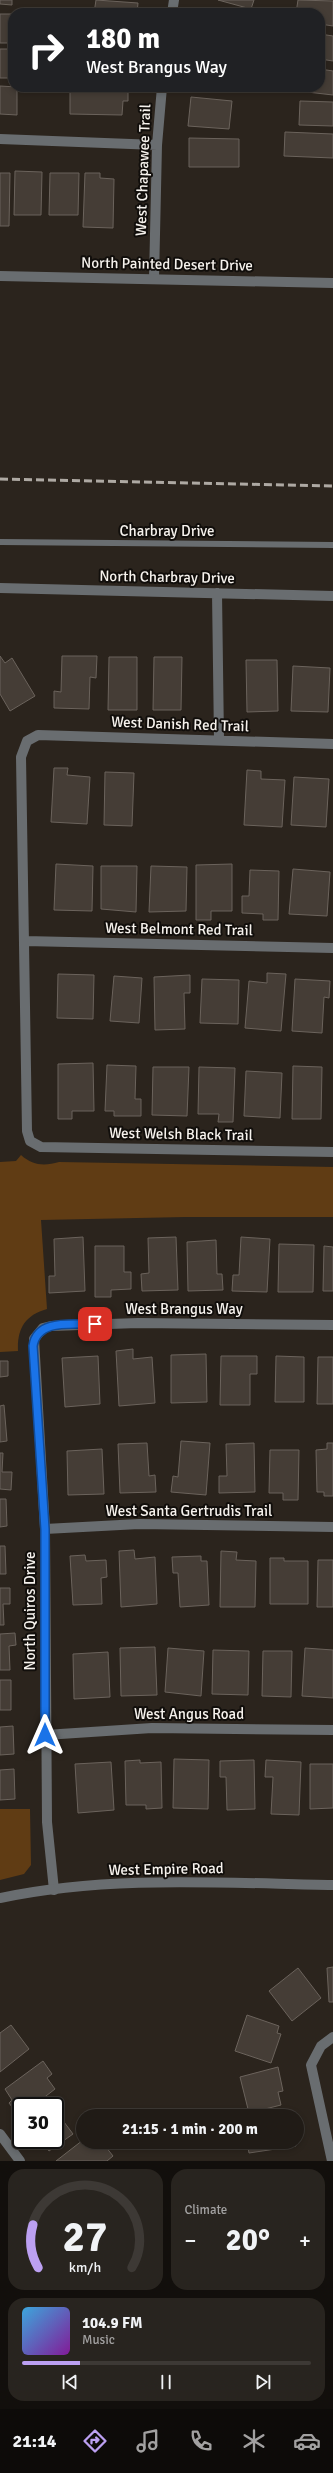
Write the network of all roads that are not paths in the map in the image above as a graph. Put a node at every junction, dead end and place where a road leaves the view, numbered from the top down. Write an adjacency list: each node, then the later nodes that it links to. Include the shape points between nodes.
1 (162, 92): 3 (street, West Chapawee Trail)
2 (0, 139): 3 (street)
3 (157, 144): 5 (street, West Chapawee Trail)
4 (0, 276): 5 (street, North Painted Desert Drive)
5 (154, 279): 6 (street, North Painted Desert Drive)
6 (333, 283)
7 (0, 542): 8 (lane, Charbray Drive)
8 (333, 545)
9 (0, 588): 10 (street, North Charbray Drive)
10 (217, 593): 11 (street, North Charbray Drive); 12 (street)
11 (333, 596)
12 (218, 740): 13 (street, West Danish Red Trail); 14 (street, West Danish Red Trail, via 38,735 27,741 21,757)
13 (333, 744)
14 (25, 941): 15 (street, West Belmont Red Trail); 16 (street, West Welsh Black Trail, via 27,1131 30,1141 41,1147)
15 (333, 948)
16 (333, 1152)
17 (333, 1325): 18 (street, West Brangus Way, via 138,1323 51,1326)
18 (37, 1333): 20 (street, North Quiros Drive, via 33,1346)
19 (333, 1526): 20 (street, West Santa Gertrudis Trail, via 139,1524)
20 (45, 1529): 22 (street, North Quiros Drive)
21 (333, 1730): 22 (street, West Angus Road, via 152,1728)
22 (45, 1735): 24 (street, North Quiros Drive, via 47,1822)
23 (333, 1885): 24 (street, West Empire Road, via 169,1882)
24 (54, 1890): 25 (street, West Empire Road)
25 (0, 1898)
26 (333, 2038): 29 (street, via 321,2046 311,2065)
27 (0, 2134): 28 (street)
28 (20, 2161)
29 (332, 2161)

